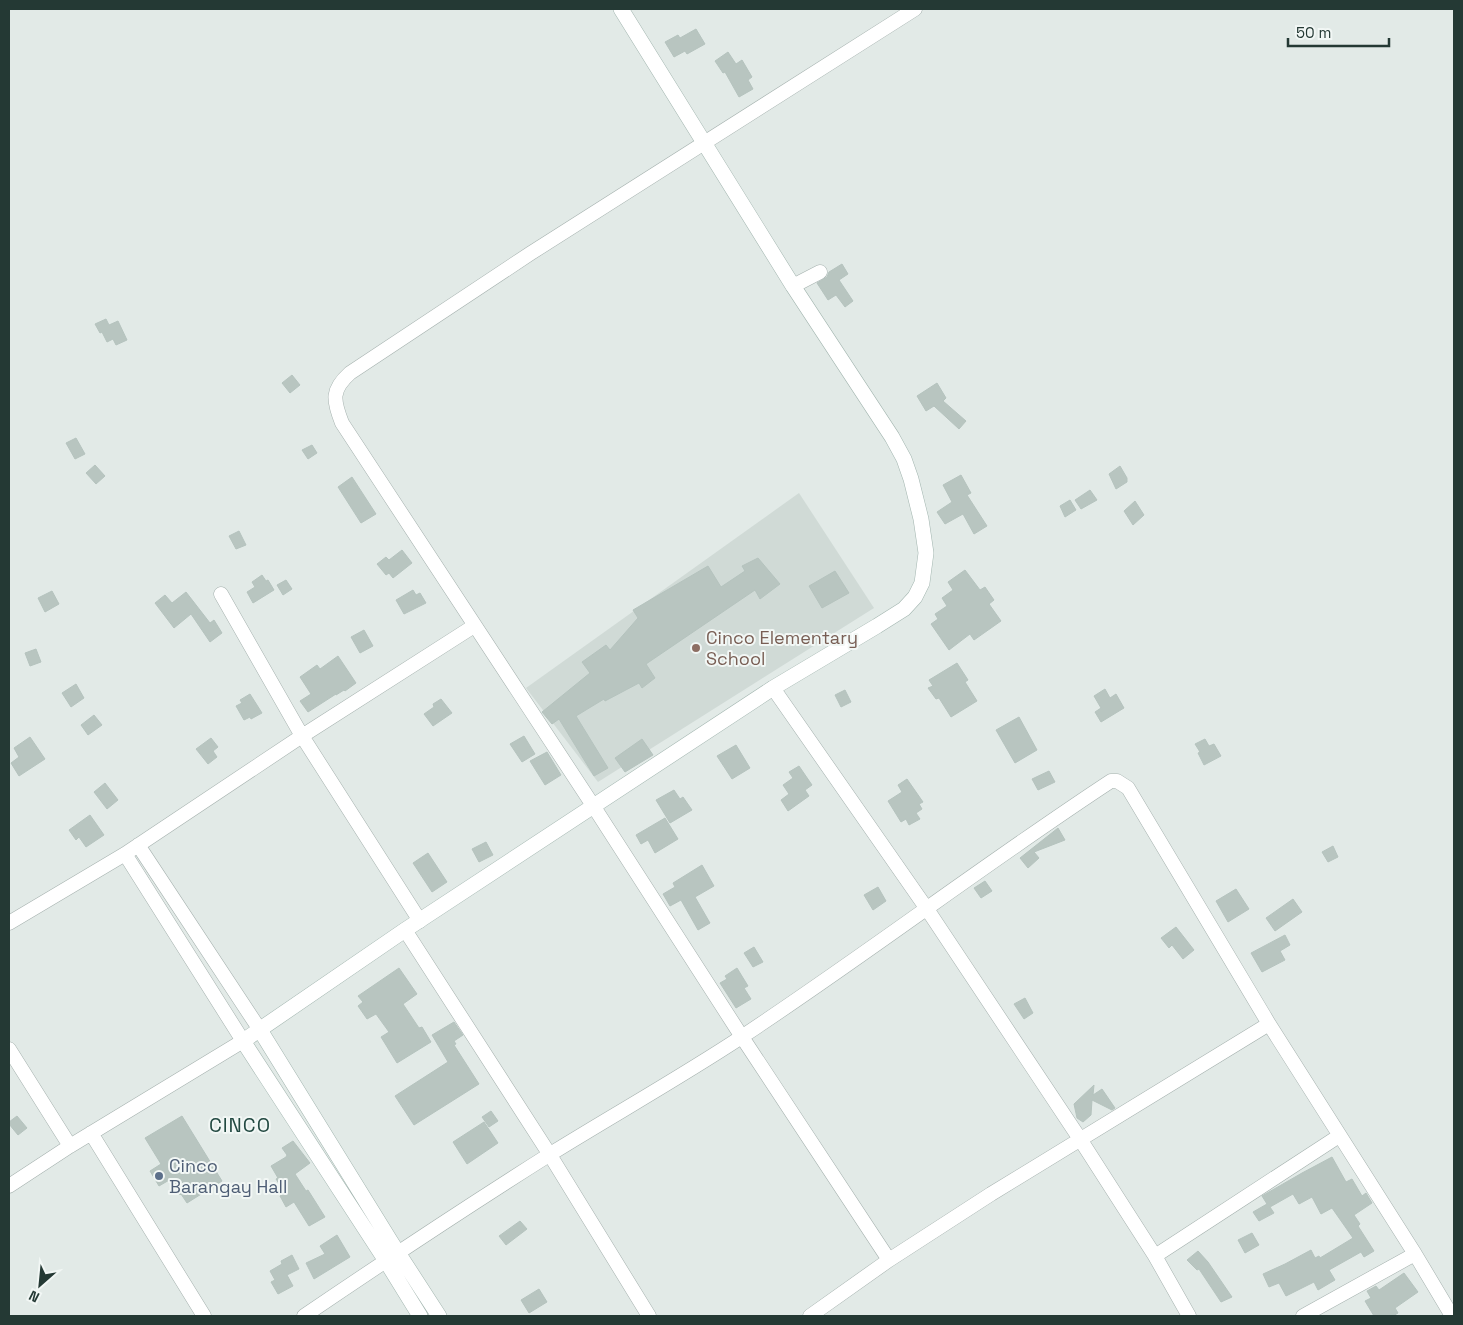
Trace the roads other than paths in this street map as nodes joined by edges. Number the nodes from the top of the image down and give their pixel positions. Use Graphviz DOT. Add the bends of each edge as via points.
graph roads {
  1 [pos="621,9"];
  2 [pos="915,9"];
  3 [pos="705,142"];
  4 [pos="820,272"];
  5 [pos="793,286"];
  6 [pos="221,594"];
  7 [pos="474,626"];
  8 [pos="773,688"];
  9 [pos="302,736"];
  10 [pos="594,807"];
  11 [pos="138,845"];
  12 [pos="125,854"];
  13 [pos="927,909"];
  14 [pos="420,921"];
  15 [pos="9,923"];
  16 [pos="405,930"];
  17 [pos="1269,1024"];
  18 [pos="260,1030"];
  19 [pos="742,1037"];
  20 [pos="243,1041"];
  21 [pos="9,1049"];
  22 [pos="91,1133"];
  23 [pos="1339,1136"];
  24 [pos="1080,1139"];
  25 [pos="70,1146"];
  26 [pos="550,1155"];
  27 [pos="9,1186"];
  28 [pos="1415,1254"];
  29 [pos="1155,1256"];
  30 [pos="392,1257"];
  31 [pos="890,1260"];
  32 [pos="204,1316"];
  33 [pos="304,1316"];
  34 [pos="420,1316"];
  35 [pos="439,1316"];
  36 [pos="649,1316"];
  37 [pos="810,1316"];
  38 [pos="1189,1316"];
  39 [pos="1303,1316"];
  40 [pos="1452,1316"];
  1 -- 3 [label="street"];
  2 -- 3 [label="street"];
  3 -- 5 [label="street"];
  3 -- 7 [label="street" via="350,373 336,391 336,407 342,423"];
  4 -- 5 [label="street"];
  5 -- 8 [label="street" via="904,459 921,519 926,553 922,582 904,609"];
  6 -- 9 [label="street"];
  7 -- 9 [label="street"];
  7 -- 10 [label="street"];
  8 -- 10 [label="street"];
  8 -- 13 [label="street"];
  9 -- 11 [label="street"];
  9 -- 14 [label="street"];
  10 -- 14 [label="street"];
  10 -- 19 [label="street"];
  11 -- 12 [label="street"];
  11 -- 18 [label="street"];
  12 -- 15 [label="street"];
  12 -- 20 [label="street"];
  13 -- 17 [label="street" via="1055,818 1111,781 1116,781 1128,788"];
  13 -- 19 [label="street"];
  13 -- 24 [label="street"];
  14 -- 16 [label="street"];
  16 -- 18 [label="street"];
  16 -- 26 [label="street"];
  17 -- 23 [label="street"];
  17 -- 24 [label="street"];
  18 -- 20 [label="street"];
  18 -- 30 [label="street"];
  19 -- 26 [label="street"];
  19 -- 31 [label="street"];
  20 -- 22 [label="street"];
  20 -- 30 [label="street"];
  21 -- 25 [label="street"];
  22 -- 25 [label="street"];
  22 -- 32 [label="street"];
  23 -- 28 [label="street"];
  23 -- 29 [label="street"];
  24 -- 29 [label="street"];
  24 -- 31 [label="street"];
  25 -- 27 [label="street"];
  26 -- 30 [label="street"];
  26 -- 36 [label="street"];
  28 -- 39 [label="street"];
  28 -- 40 [label="street"];
  29 -- 38 [label="street"];
  30 -- 33 [label="street"];
  30 -- 34 [label="street"];
  30 -- 35 [label="street"];
  31 -- 37 [label="street"];
}
